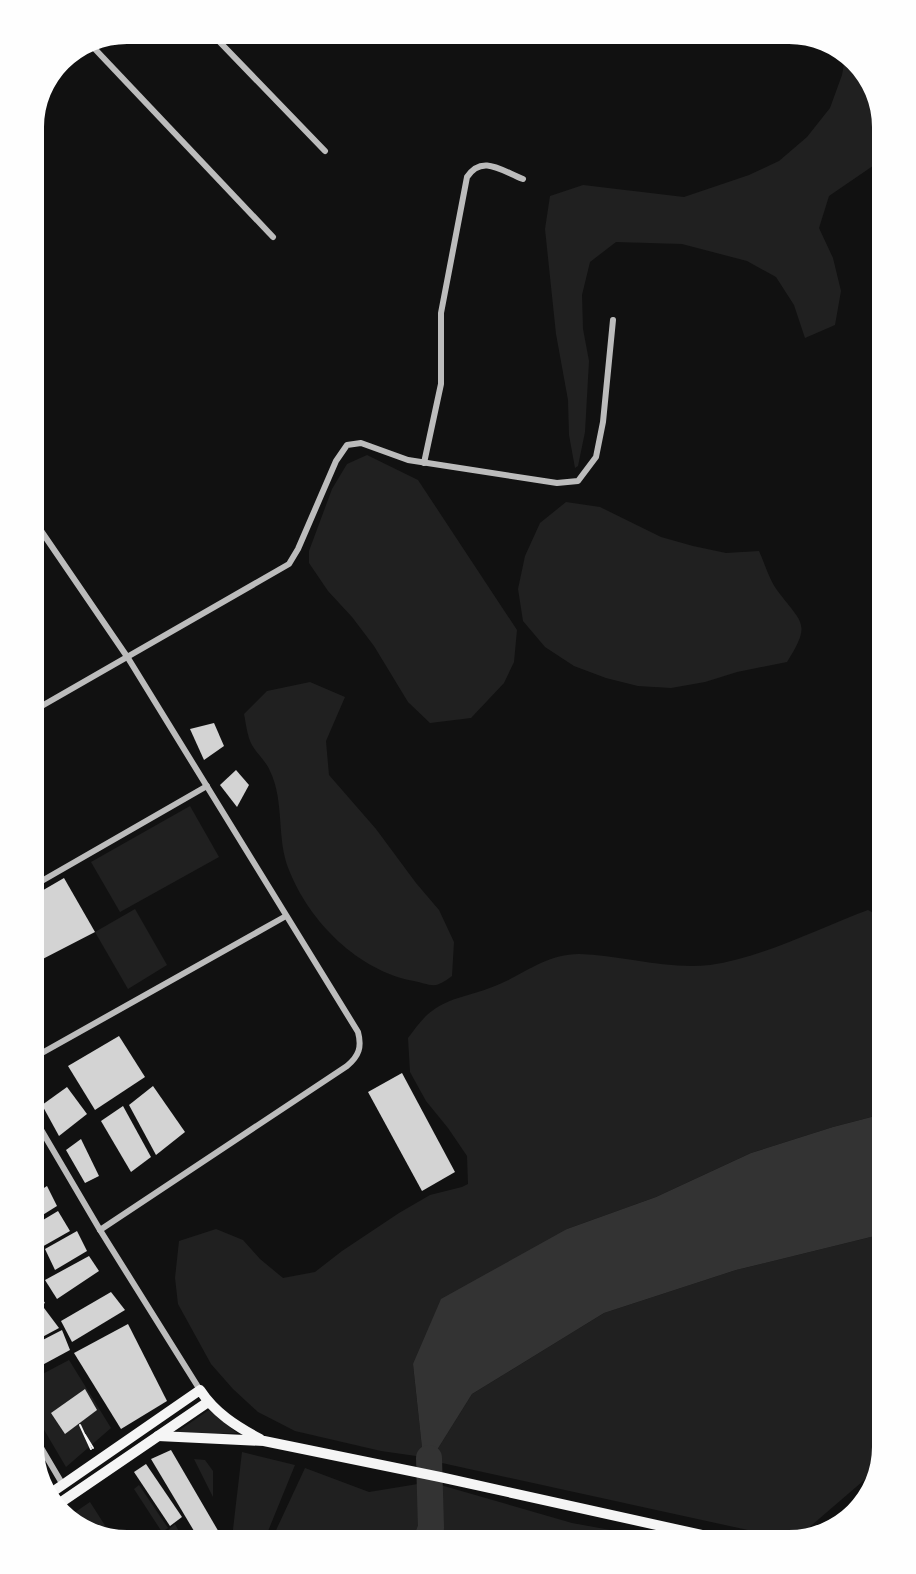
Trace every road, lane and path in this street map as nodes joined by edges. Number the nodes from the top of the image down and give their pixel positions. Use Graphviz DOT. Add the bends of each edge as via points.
graph roads {
  1 [pos="222,44"];
  2 [pos="96,50"];
  3 [pos="325,151"];
  4 [pos="523,179"];
  5 [pos="273,237"];
  6 [pos="613,320"];
  7 [pos="424,463"];
  8 [pos="44,536"];
  9 [pos="128,658"];
  10 [pos="44,705"];
  11 [pos="207,786"];
  12 [pos="44,880"];
  13 [pos="286,916"];
  14 [pos="44,1052"];
  15 [pos="44,1135"];
  16 [pos="100,1230"];
  17 [pos="201,1390"];
  18 [pos="208,1402"];
  19 [pos="80,1425"];
  20 [pos="84,1434"];
  21 [pos="158,1436"];
  22 [pos="264,1441"];
  23 [pos="92,1451"];
  24 [pos="44,1453"];
  25 [pos="96,1453"];
  26 [pos="63,1485"];
  27 [pos="55,1490"];
  28 [pos="63,1501"];
  29 [pos="679,1530"];
  1 -- 3 [label="street"];
  2 -- 5 [label="street"];
  4 -- 7 [label="street" via="481,165 467,177 441,313 441,384"];
  6 -- 7 [label="street" via="596,457 578,481 557,483"];
  7 -- 9 [label="street" via="361,442 347,445 336,460 289,564"];
  8 -- 9 [label="street"];
  9 -- 10 [label="street"];
  9 -- 11 [label="street"];
  11 -- 12 [label="street"];
  11 -- 13 [label="street"];
  13 -- 14 [label="street"];
  13 -- 16 [label="street" via="358,1032 361,1042 356,1059"];
  15 -- 16 [label="street"];
  16 -- 17 [label="street"];
  17 -- 18 [label="main road"];
  17 -- 26 [label="main road"];
  18 -- 21 [label="main road"];
  18 -- 22 [label="main road" via="234,1425"];
  19 -- 20 [label="path"];
  20 -- 23 [label="path"];
  20 -- 25 [label="path"];
  21 -- 22 [label="main road"];
  21 -- 28 [label="main road"];
  22 -- 29 [label="main road"];
  24 -- 26 [label="street"];
  26 -- 27 [label="main road"];
}
